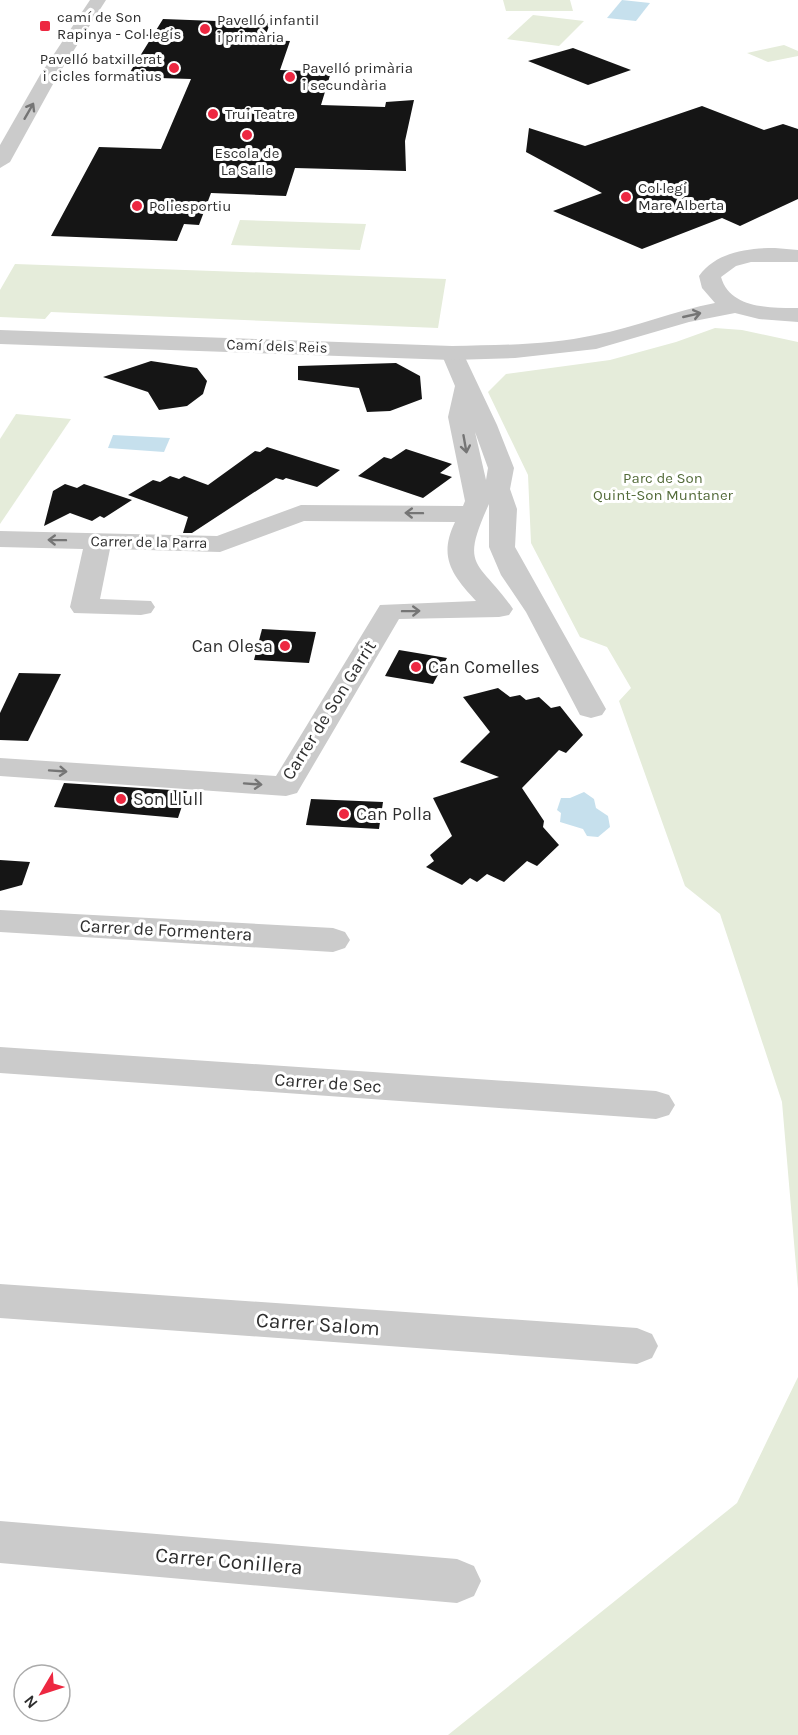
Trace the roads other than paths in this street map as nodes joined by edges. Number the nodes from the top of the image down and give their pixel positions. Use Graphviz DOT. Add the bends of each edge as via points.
graph roads {
  1 [pos="98,0"];
  2 [pos="0,162"];
  3 [pos="792,253"];
  4 [pos="710,276"];
  5 [pos="736,306"];
  6 [pos="793,317"];
  7 [pos="0,337"];
  8 [pos="554,348"];
  9 [pos="452,353"];
  10 [pos="467,386"];
  11 [pos="473,514"];
  12 [pos="0,539"];
  13 [pos="99,541"];
  14 [pos="141,607"];
  15 [pos="591,709"];
  16 [pos="0,768"];
  17 [pos="0,921"];
  18 [pos="333,940"];
  19 [pos="0,1060"];
  20 [pos="656,1105"];
  21 [pos="0,1301"];
  22 [pos="637,1346"];
  23 [pos="0,1542"];
  24 [pos="457,1581"];
  2 -- 1 [label="street, one-way" via="49,75"];
  3 -- 4 [label="street, Camí dels Reis" via="733,259"];
  4 -- 5 [label="street" via="710,286"];
  4 -- 8 [label="street, Camí dels Reis" via="637,319"];
  5 -- 6 [label="street"];
  8 -- 5 [label="street, Camí dels Reis, one-way" via="596,342 685,316"];
  7 -- 9 [label="street, Camí dels Reis"];
  8 -- 9 [label="street, Camí dels Reis"];
  9 -- 10 [label="street"];
  10 -- 11 [label="street, one-way" via="460,417 477,501"];
  10 -- 15 [label="street" via="501,468 497,489 504,509 502,547"];
  11 -- 13 [label="street, Carrer de la Parra, one-way" via="301,513 220,544"];
  16 -- 11 [label="street, Carrer de Son Garrit, one-way" via="286,786 390,611 498,609 473,581 460,558 463,533"];
  13 -- 12 [label="street, Carrer de la Parra, one-way"];
  13 -- 14 [label="street" via="84,607"];
  17 -- 18 [label="street, Carrer de Formentera"];
  19 -- 20 [label="street, Carrer de Sec"];
  21 -- 22 [label="street, Carrer Salom"];
  23 -- 24 [label="street, Carrer Conillera"];
}
